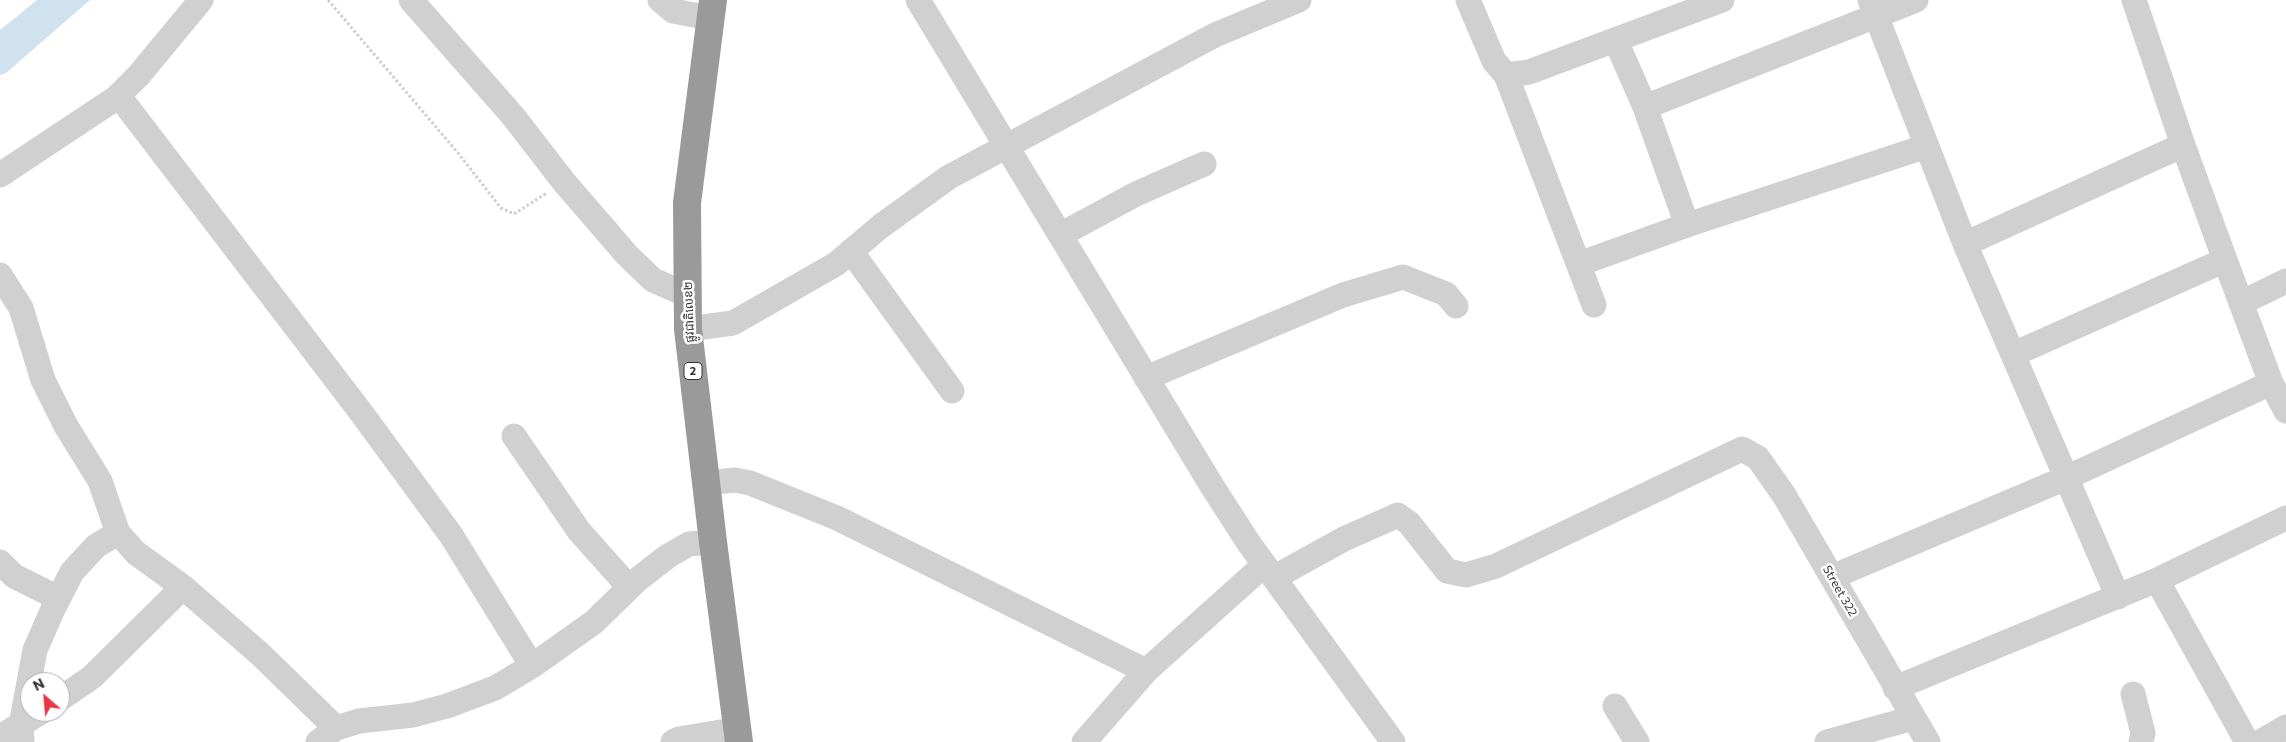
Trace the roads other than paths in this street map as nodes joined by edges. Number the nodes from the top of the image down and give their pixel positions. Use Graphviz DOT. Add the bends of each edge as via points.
graph roads {
  1 [pos="201,0"];
  2 [pos="411,0"];
  3 [pos="660,0"];
  4 [pos="918,0"];
  5 [pos="1299,0"];
  6 [pos="1468,0"];
  7 [pos="1722,0"];
  8 [pos="1916,0"];
  9 [pos="2134,0"];
  10 [pos="1874,8"];
  11 [pos="712,9"];
  12 [pos="1616,41"];
  13 [pos="1506,75"];
  14 [pos="116,98"];
  15 [pos="1644,107"];
  16 [pos="1005,145"];
  17 [pos="2183,145"];
  18 [pos="1927,146"];
  19 [pos="1204,164"];
  20 [pos="0,175"];
  21 [pos="1687,226"];
  22 [pos="1060,235"];
  23 [pos="1965,244"];
  24 [pos="851,251"];
  25 [pos="2225,260"];
  26 [pos="1579,264"];
  27 [pos="0,275"];
  28 [pos="2286,281"];
  29 [pos="687,295"];
  30 [pos="2241,303"];
  31 [pos="1594,304"];
  32 [pos="1456,306"];
  33 [pos="688,329"];
  34 [pos="2014,354"];
  35 [pos="1146,378"];
  36 [pos="2272,384"];
  37 [pos="952,391"];
  38 [pos="2286,411"];
  39 [pos="514,436"];
  40 [pos="2066,478"];
  41 [pos="706,483"];
  42 [pos="2286,518"];
  43 [pos="118,532"];
  44 [pos="713,542"];
  45 [pos="0,562"];
  46 [pos="1269,571"];
  47 [pos="1832,577"];
  48 [pos="2158,580"];
  49 [pos="183,586"];
  50 [pos="629,587"];
  51 [pos="2118,597"];
  52 [pos="58,598"];
  53 [pos="532,666"];
  54 [pos="1146,671"];
  55 [pos="1895,688"];
  56 [pos="70,692"];
  57 [pos="2133,694"];
  58 [pos="1614,706"];
  59 [pos="1913,718"];
  60 [pos="2286,727"];
  61 [pos="21,729"];
  62 [pos="327,735"];
  63 [pos="738,735"];
  64 [pos="673,742"];
  65 [pos="1084,742"];
  66 [pos="1393,742"];
  67 [pos="1637,742"];
  68 [pos="1827,742"];
  69 [pos="1928,742"];
  70 [pos="2141,742"];
  71 [pos="2247,742"];
  72 [pos="2260,742"];
  1 -- 14 [label="street"];
  2 -- 29 [label="street" via="513,116 627,255 653,280"];
  3 -- 11 [label="street" via="673,10"];
  4 -- 16 [label="street"];
  5 -- 16 [label="street" via="1214,35"];
  6 -- 13 [label="street" via="1494,61"];
  7 -- 12 [label="street"];
  8 -- 10 [label="street"];
  9 -- 17 [label="street"];
  10 -- 15 [label="street"];
  10 -- 18 [label="street"];
  11 -- 29 [label="highway, ផ្លូវជាតិលេខ២ / 2" via="688,203"];
  12 -- 13 [label="street" via="1529,72"];
  12 -- 15 [label="street"];
  13 -- 26 [label="street"];
  14 -- 20 [label="street"];
  14 -- 53 [label="street" via="125,104 360,411 451,536"];
  15 -- 21 [label="street"];
  16 -- 22 [label="street"];
  16 -- 24 [label="street" via="949,176"];
  17 -- 23 [label="street"];
  17 -- 25 [label="street"];
  18 -- 21 [label="street"];
  18 -- 23 [label="street"];
  19 -- 22 [label="street" via="1136,194"];
  21 -- 26 [label="street"];
  22 -- 35 [label="street"];
  23 -- 34 [label="street"];
  24 -- 33 [label="street" via="836,264 733,323"];
  24 -- 37 [label="street"];
  25 -- 30 [label="street"];
  25 -- 34 [label="street"];
  26 -- 31 [label="street"];
  27 -- 43 [label="street" via="21,308 43,380 66,426 100,481"];
  28 -- 30 [label="street"];
  29 -- 33 [label="highway, ផ្លូវជាតិលេខ២ / 2"];
  30 -- 36 [label="street"];
  32 -- 35 [label="street" via="1446,294 1403,277 1343,295"];
  33 -- 41 [label="highway, ផ្លូវជាតិលេខ២ / 2"];
  34 -- 40 [label="street"];
  35 -- 46 [label="street"];
  36 -- 38 [label="street"];
  36 -- 40 [label="street"];
  39 -- 50 [label="street" via="579,531"];
  40 -- 47 [label="street"];
  40 -- 51 [label="street"];
  41 -- 44 [label="highway, ផ្លូវជាតិលេខ២ / 2"];
  41 -- 54 [label="street" via="735,480 750,483 837,518"];
  42 -- 48 [label="street"];
  43 -- 49 [label="street" via="136,553"];
  43 -- 52 [label="street" via="96,546 72,572"];
  44 -- 50 [label="street" via="689,544"];
  44 -- 63 [label="highway, ផ្លូវជាតិលេខ២ / 2"];
  45 -- 52 [label="street" via="14,576"];
  46 -- 47 [label="street, Street 322" via="1398,514 1447,571 1466,575 1496,566 1742,450 1758,458"];
  46 -- 54 [label="street"];
  46 -- 66 [label="street"];
  47 -- 55 [label="street, Street 322"];
  48 -- 51 [label="street"];
  48 -- 71 [label="street"];
  49 -- 56 [label="street" via="92,677"];
  49 -- 62 [label="street" via="260,654"];
  50 -- 53 [label="street" via="594,622"];
  51 -- 55 [label="street"];
  52 -- 61 [label="street" via="35,650"];
  53 -- 62 [label="street" via="495,688 447,706 413,715 359,722"];
  54 -- 65 [label="street"];
  55 -- 59 [label="street, Street 322"];
  57 -- 70 [label="street" via="2143,733"];
  58 -- 67 [label="street"];
  59 -- 68 [label="street"];
  59 -- 69 [label="street, Street 322"];
  60 -- 72 [label="street"];
  63 -- 64 [label="street"];
}
